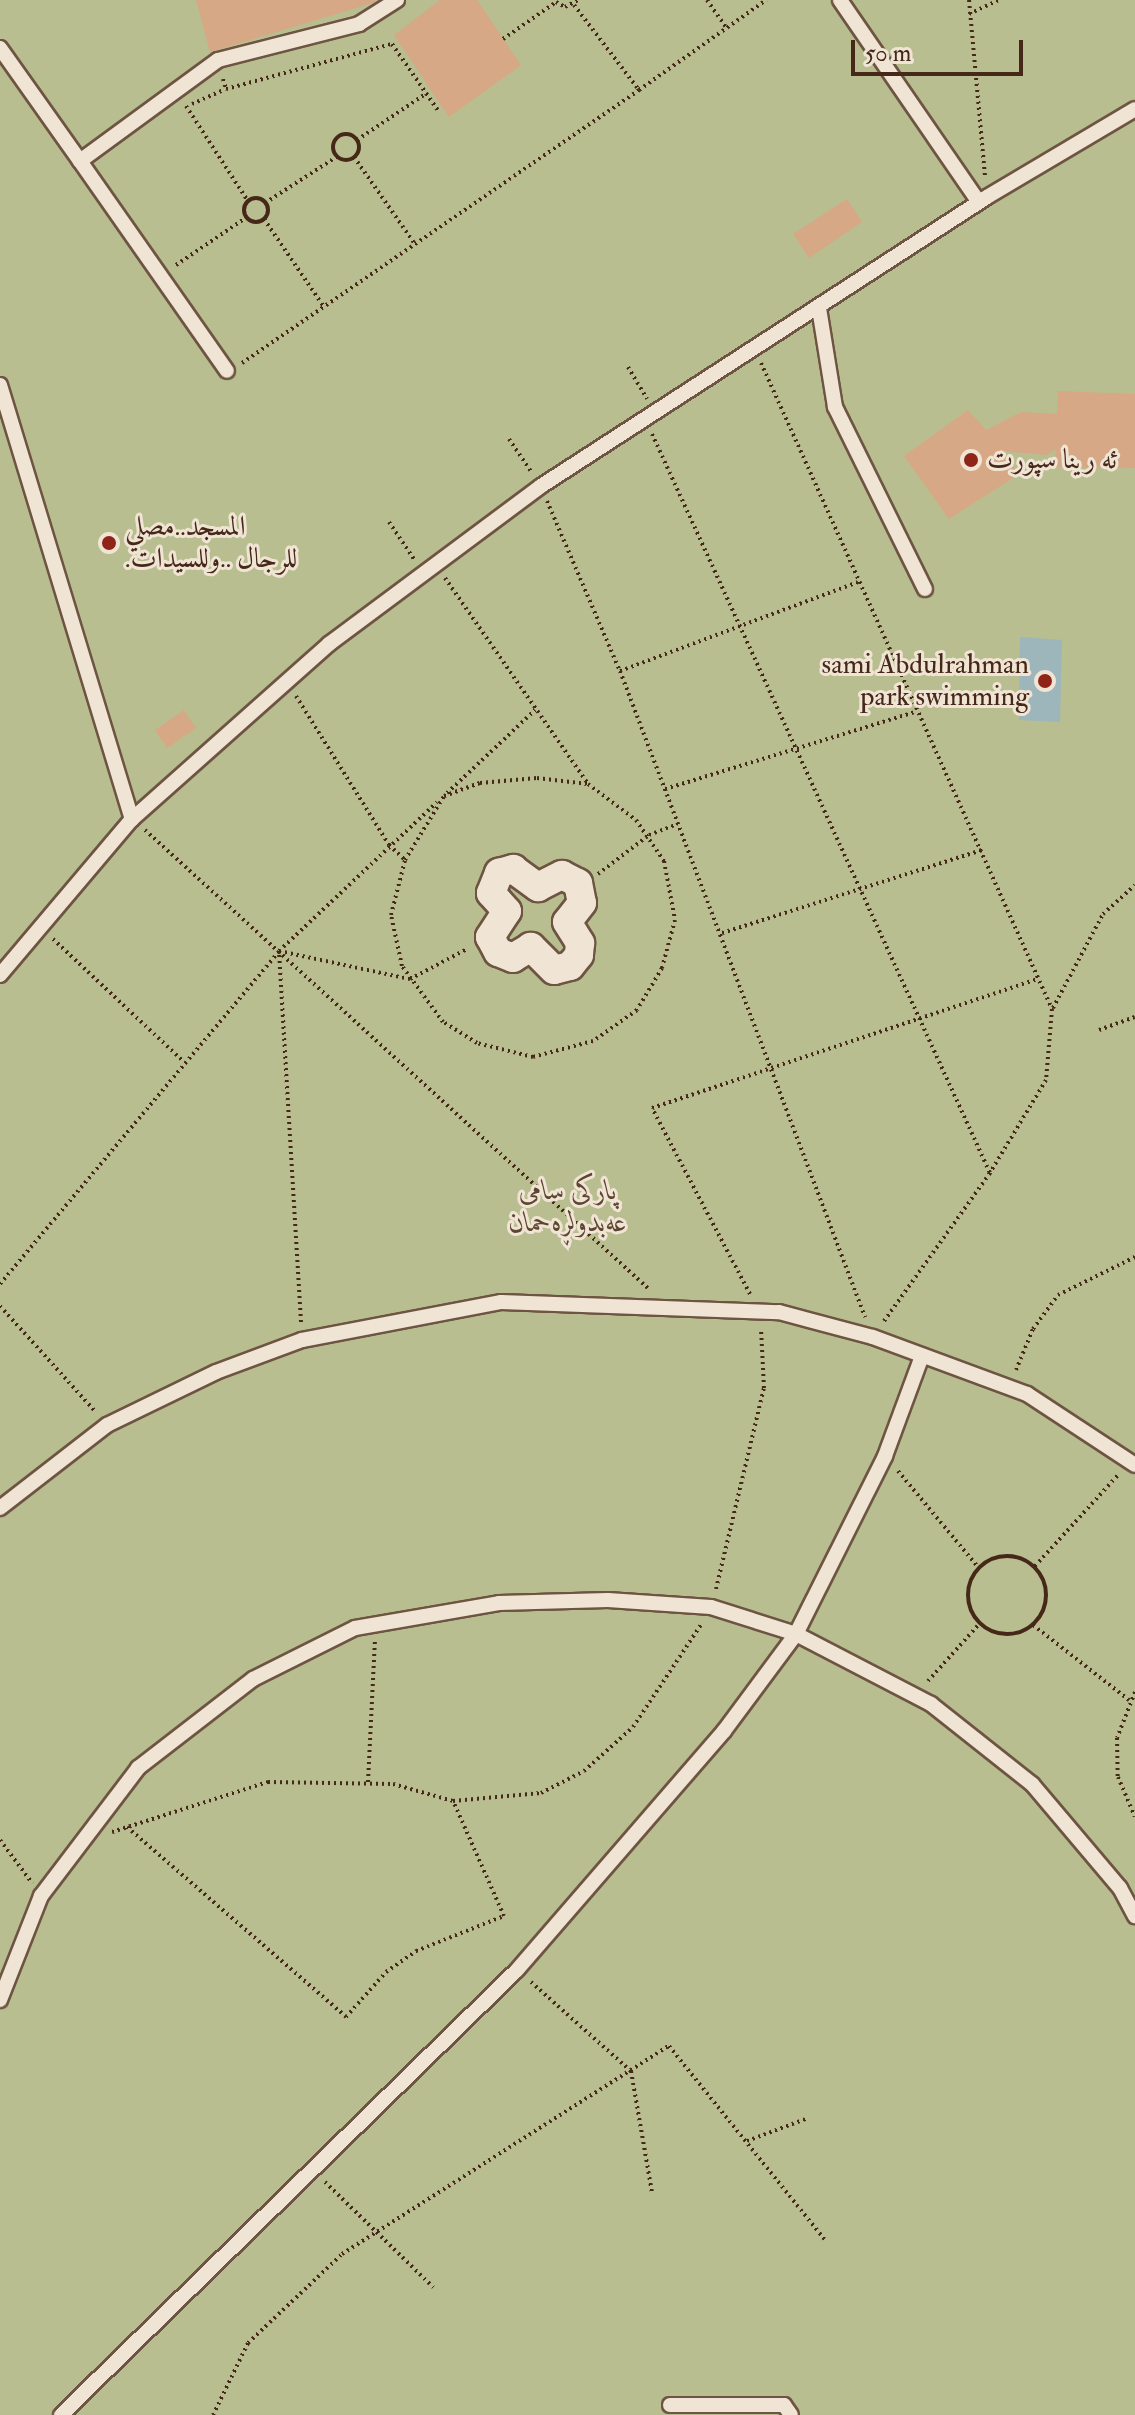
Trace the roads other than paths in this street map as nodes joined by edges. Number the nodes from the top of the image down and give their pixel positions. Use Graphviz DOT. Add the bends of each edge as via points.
graph roads {
  1 [pos="397,0"];
  2 [pos="840,0"];
  3 [pos="0,48"];
  4 [pos="1135,109"];
  5 [pos="80,161"];
  6 [pos="983,200"];
  7 [pos="819,308"];
  8 [pos="224,367"];
  9 [pos="0,385"];
  10 [pos="925,589"];
  11 [pos="132,819"];
  12 [pos="580,887"];
  13 [pos="0,975"];
  14 [pos="922,1356"];
  15 [pos="1132,1464"];
  16 [pos="0,1508"];
  17 [pos="796,1634"];
  18 [pos="1135,1916"];
  19 [pos="0,2000"];
  20 [pos="670,2405"];
  21 [pos="61,2415"];
  22 [pos="791,2415"];
  1 -- 5 [label="lane" via="359,24 218,60"];
  2 -- 6 [label="lane"];
  3 -- 5 [label="lane"];
  4 -- 6 [label="lane"];
  5 -- 8 [label="lane"];
  6 -- 7 [label="lane"];
  7 -- 10 [label="lane" via="835,407"];
  7 -- 11 [label="lane" via="541,486 329,644"];
  9 -- 11 [label="lane"];
  11 -- 13 [label="lane"];
  12 -- 12 [label="street" via="562,875 538,887 526,873 499,873 491,893 507,911 490,937 498,952 513,958 531,947 554,970 570,966 580,943 567,922 579,914"];
  14 -- 15 [label="lane" via="1009,1387"];
  14 -- 16 [label="lane" via="779,1312 501,1302 302,1340 216,1372 107,1425"];
  14 -- 17 [label="lane" via="885,1456"];
  17 -- 18 [label="lane" via="916,1695 1032,1784 1120,1888"];
  17 -- 19 [label="lane" via="711,1607 608,1600 499,1603 355,1628 253,1679 138,1768 41,1896"];
  17 -- 21 [label="lane" via="724,1731 517,1970"];
  20 -- 22 [label="lane" via="784,2405"];
}
